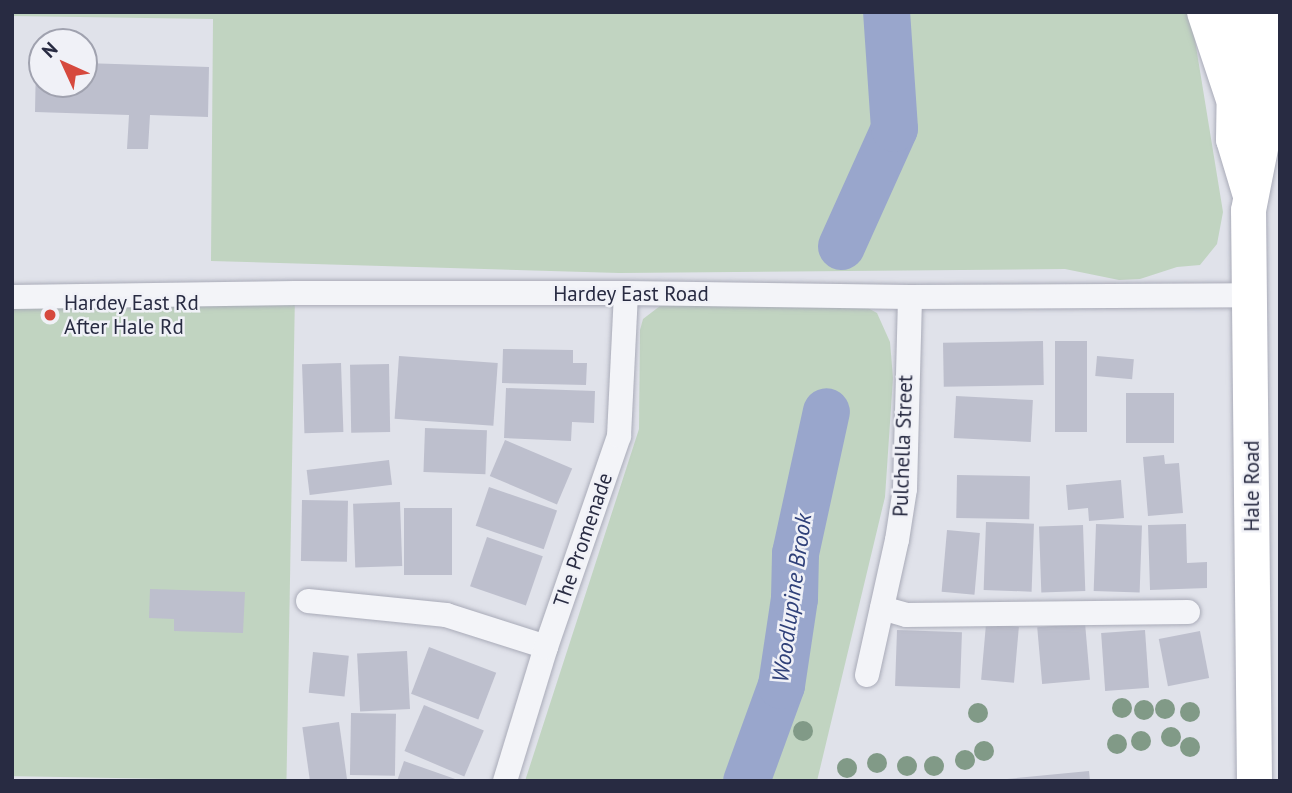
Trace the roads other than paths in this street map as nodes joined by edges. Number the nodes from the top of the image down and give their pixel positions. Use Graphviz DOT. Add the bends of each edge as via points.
graph roads {
  1 [pos="1206,12"];
  2 [pos="1261,20"];
  3 [pos="1234,96"];
  4 [pos="1249,192"];
  5 [pos="626,293"];
  6 [pos="1250,295"];
  7 [pos="12,297"];
  8 [pos="910,297"];
  9 [pos="309,601"];
  10 [pos="882,608"];
  11 [pos="1188,612"];
  12 [pos="546,647"];
  13 [pos="867,675"];
  14 [pos="505,781"];
  15 [pos="1254,781"];
  1 -- 3 [label="highway"];
  2 -- 3 [label="main road, Hale Road"];
  2 -- 4 [label="main road, Hale Road" via="1262,138"];
  3 -- 4 [label="main road, Hale Road" via="1233,139"];
  4 -- 6 [label="main road, Hale Road"];
  5 -- 7 [label="street, Hardey East Road"];
  5 -- 8 [label="street, Hardey East Road"];
  5 -- 12 [label="street, The Promenade" via="619,436"];
  6 -- 8 [label="street, Hardey East Road"];
  6 -- 15 [label="main road, Hale Road"];
  8 -- 10 [label="street, Pulchella Street" via="905,489"];
  9 -- 12 [label="street" via="446,615"];
  10 -- 11 [label="street" via="906,615"];
  10 -- 13 [label="street, Pulchella Street"];
  12 -- 14 [label="street, The Promenade"];
}
